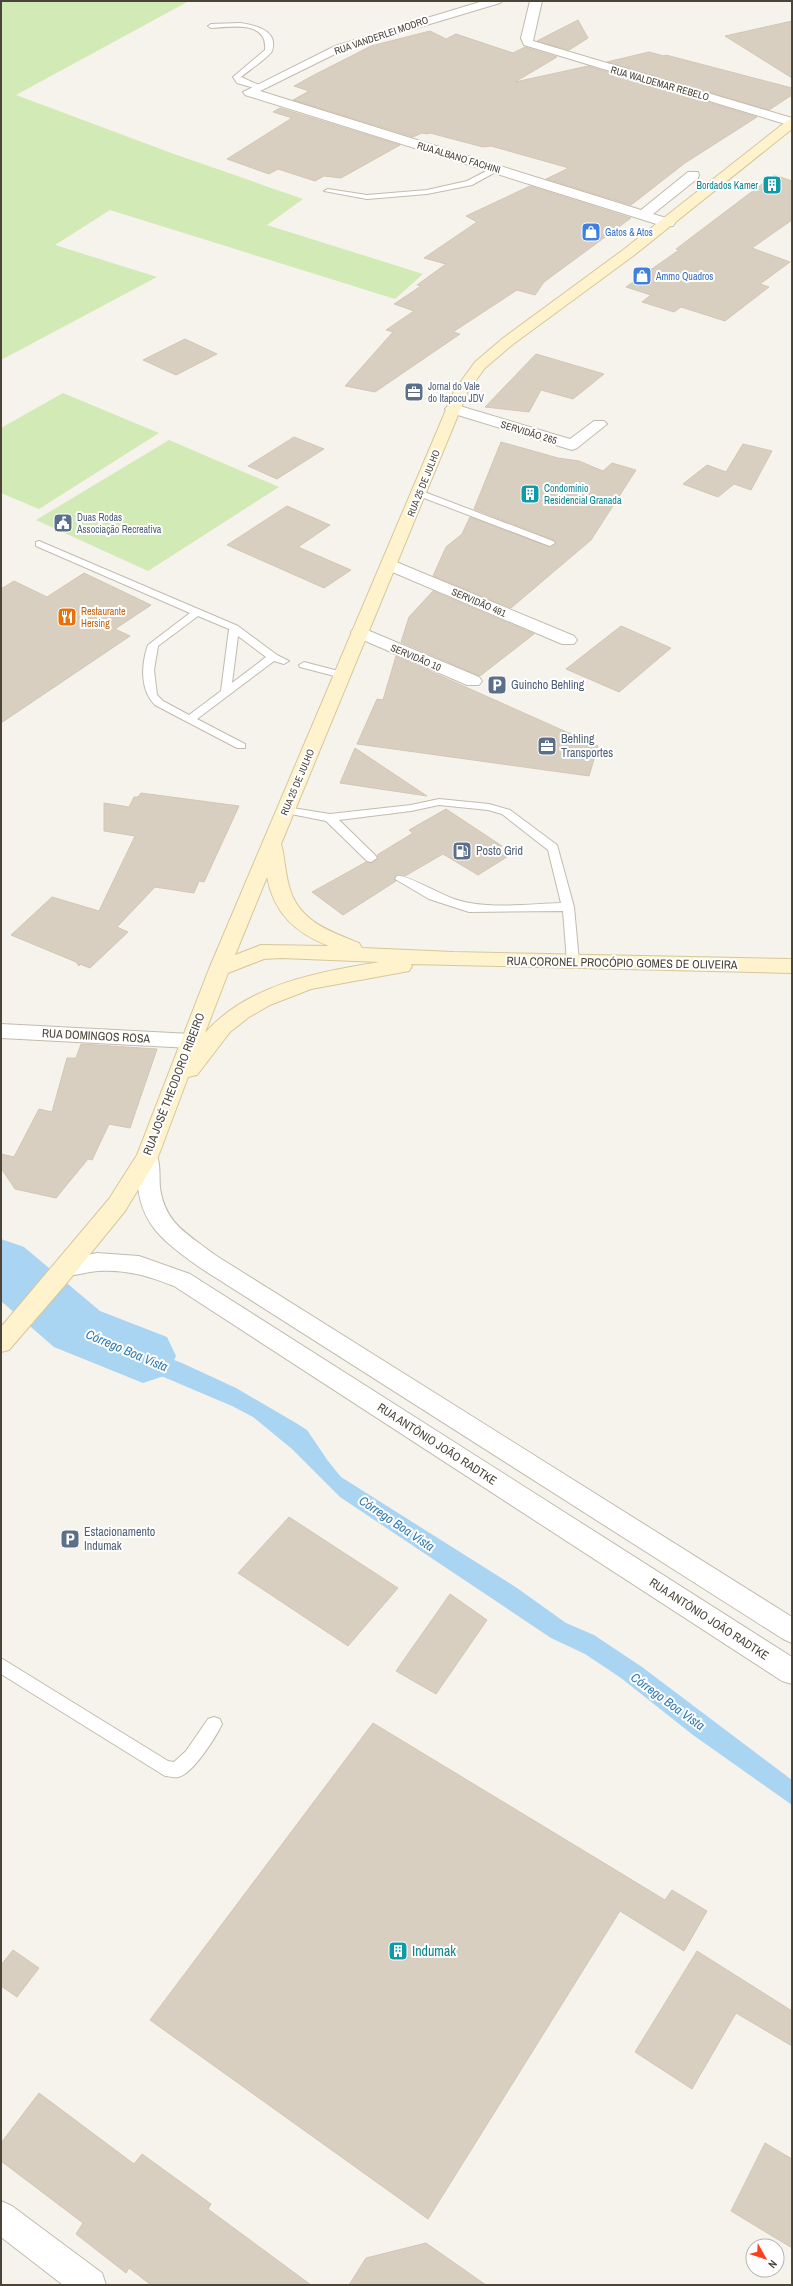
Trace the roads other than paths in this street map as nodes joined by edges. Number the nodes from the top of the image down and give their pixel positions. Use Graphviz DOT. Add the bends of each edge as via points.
graph roads {
  1 [pos="496,1"];
  2 [pos="536,1"];
  3 [pos="211,26"];
  4 [pos="253,90"];
  5 [pos="792,123"];
  6 [pos="497,169"];
  7 [pos="693,175"];
  8 [pos="328,191"];
  9 [pos="644,215"];
  10 [pos="668,222"];
  11 [pos="453,409"];
  12 [pos="599,424"];
  13 [pos="419,493"];
  14 [pos="550,543"];
  15 [pos="39,544"];
  16 [pos="389,564"];
  17 [pos="197,612"];
  18 [pos="234,628"];
  19 [pos="360,632"];
  20 [pos="568,640"];
  21 [pos="272,657"];
  22 [pos="284,661"];
  23 [pos="304,665"];
  24 [pos="342,675"];
  25 [pos="473,681"];
  26 [pos="226,690"];
  27 [pos="190,719"];
  28 [pos="241,746"];
  29 [pos="286,810"];
  30 [pos="330,818"];
  31 [pos="272,844"];
  32 [pos="371,858"];
  33 [pos="401,878"];
  34 [pos="568,907"];
  35 [pos="370,955"];
  36 [pos="453,960"];
  37 [pos="573,961"];
  38 [pos="792,966"];
  39 [pos="218,969"];
  40 [pos="1,1031"];
  41 [pos="191,1041"];
  42 [pos="173,1092"];
  43 [pos="146,1157"];
  44 [pos="62,1274"];
  45 [pos="1,1343"];
  46 [pos="792,1631"];
  47 [pos="1,1665"];
  48 [pos="792,1672"];
  49 [pos="214,1724"];
  50 [pos="1,2217"];
  51 [pos="90,2285"];
  1 -- 4 [label="street, RUA VANDERLEI MODRO" via="339,48"];
  2 -- 5 [label="street, RUA WALDEMAR REBELO" via="527,38 528,44"];
  3 -- 4 [label="lane" via="256,27 268,35 268,51 237,78"];
  4 -- 6 [label="street, RUA ALBANO FACHINI"];
  5 -- 10 [label="main road, RUA 25 DE JULHO"];
  6 -- 8 [label="lane" via="469,183 427,192 367,197"];
  6 -- 9 [label="street, RUA ALBANO FACHINI"];
  7 -- 9 [label="street"];
  9 -- 10 [label="street, RUA ALBANO FACHINI"];
  10 -- 11 [label="main road, RUA 25 DE JULHO" via="480,365 461,391"];
  11 -- 12 [label="street, SERVIDÃO 265" via="572,445"];
  11 -- 13 [label="main road, RUA 25 DE JULHO"];
  13 -- 14 [label="lane"];
  13 -- 16 [label="main road, RUA 25 DE JULHO"];
  15 -- 17 [label="lane"];
  16 -- 19 [label="main road, RUA 25 DE JULHO"];
  16 -- 20 [label="street, SERVIDÃO 491"];
  17 -- 18 [label="lane"];
  17 -- 27 [label="lane" via="157,642 149,652 152,696 159,703"];
  18 -- 21 [label="lane"];
  18 -- 26 [label="lane"];
  19 -- 24 [label="main road, RUA 25 DE JULHO"];
  19 -- 25 [label="street, SERVIDÃO 10"];
  21 -- 22 [label="lane"];
  21 -- 26 [label="lane"];
  23 -- 24 [label="lane"];
  24 -- 29 [label="main road, RUA 25 DE JULHO"];
  26 -- 27 [label="lane"];
  27 -- 28 [label="lane"];
  29 -- 30 [label="lane"];
  29 -- 31 [label="main road, RUA 25 DE JULHO"];
  30 -- 32 [label="lane"];
  30 -- 34 [label="lane" via="438,802 488,807 506,812 553,848"];
  31 -- 35 [label="main road" via="281,900 290,914 314,932"];
  31 -- 39 [label="main road, RUA 25 DE JULHO"];
  33 -- 34 [label="lane" via="433,896 469,908"];
  34 -- 37 [label="lane"];
  35 -- 36 [label="main road, RUA CORONEL PROCÓPIO GOMES DE OLIVEIRA"];
  35 -- 39 [label="main road, RUA CORONEL PROCÓPIO GOMES DE OLIVEIRA" via="261,952"];
  36 -- 37 [label="main road, RUA CORONEL PROCÓPIO GOMES DE OLIVEIRA"];
  36 -- 42 [label="main road, RUA CORONEL PROCÓPIO GOMES DE OLIVEIRA" via="348,974 305,983 272,996 224,1026"];
  37 -- 38 [label="main road, RUA CORONEL PROCÓPIO GOMES DE OLIVEIRA"];
  39 -- 41 [label="main road, RUA JOSÉ THEODORO RIBEIRO"];
  40 -- 41 [label="street, RUA DOMINGOS ROSA"];
  41 -- 42 [label="main road, RUA JOSÉ THEODORO RIBEIRO"];
  42 -- 43 [label="main road, RUA JOSÉ THEODORO RIBEIRO"];
  43 -- 44 [label="main road, RUA JOSÉ THEODORO RIBEIRO" via="117,1205"];
  43 -- 46 [label="street" via="151,1195 159,1221 202,1257"];
  44 -- 45 [label="main road, RUA JOSÉ THEODORO RIBEIRO"];
  44 -- 48 [label="street, RUA ANTÔNIO JOÃO RADTKE" via="100,1261 132,1262 155,1268 182,1280"];
  47 -- 49 [label="lane" via="165,1768 177,1770 192,1756"];
  50 -- 51 [label="street"];
}
